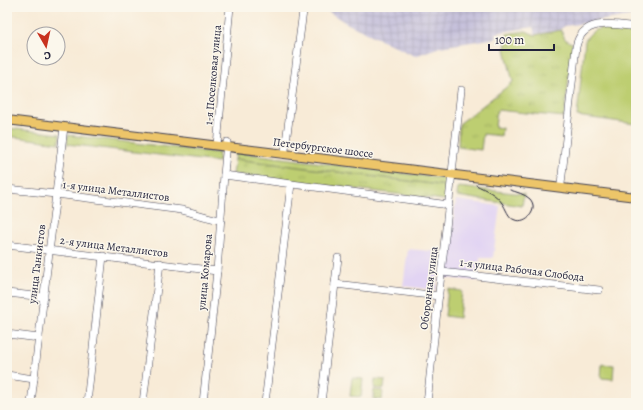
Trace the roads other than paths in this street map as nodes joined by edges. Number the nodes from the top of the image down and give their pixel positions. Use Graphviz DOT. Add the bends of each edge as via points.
graph roads {
  1 [pos="230,7"];
  2 [pos="301,7"];
  3 [pos="636,27"];
  4 [pos="461,90"];
  5 [pos="7,116"];
  6 [pos="7,120"];
  7 [pos="64,127"];
  8 [pos="217,143"];
  9 [pos="227,145"];
  10 [pos="285,153"];
  11 [pos="453,173"];
  12 [pos="224,175"];
  13 [pos="290,184"];
  14 [pos="561,186"];
  15 [pos="7,189"];
  16 [pos="636,192"];
  17 [pos="56,194"];
  18 [pos="636,197"];
  19 [pos="450,205"];
  20 [pos="220,220"];
  21 [pos="7,245"];
  22 [pos="50,250"];
  23 [pos="103,256"];
  24 [pos="338,258"];
  25 [pos="160,263"];
  26 [pos="217,271"];
  27 [pos="442,272"];
  28 [pos="335,284"];
  29 [pos="599,290"];
  30 [pos="7,293"];
  31 [pos="439,296"];
  32 [pos="44,297"];
  33 [pos="7,334"];
  34 [pos="39,338"];
  35 [pos="7,375"];
  36 [pos="34,379"];
  37 [pos="31,403"];
  38 [pos="87,403"];
  39 [pos="143,403"];
  40 [pos="203,403"];
  41 [pos="265,403"];
  42 [pos="321,403"];
  43 [pos="427,403"];
  1 -- 8 [label="street, 1-я Поселковая улица"];
  2 -- 10 [label="street" via="303,12"];
  3 -- 14 [label="street" via="608,23 589,28 580,35 576,47"];
  4 -- 11 [label="street, Оборонная улица"];
  5 -- 8 [label="main road, Петербургское шоссе"];
  6 -- 7 [label="main road, Петербургское шоссе"];
  7 -- 8 [label="main road, Петербургское шоссе"];
  7 -- 17 [label="street, улица Танкистов"];
  8 -- 9 [label="main road, Петербургское шоссе"];
  9 -- 10 [label="main road, Петербургское шоссе"];
  9 -- 12 [label="street, улица Комарова"];
  10 -- 11 [label="main road, Петербургское шоссе"];
  11 -- 14 [label="main road, Петербургское шоссе"];
  11 -- 19 [label="street, Оборонная улица"];
  12 -- 13 [label="street"];
  12 -- 20 [label="street, улица Комарова"];
  13 -- 19 [label="street"];
  13 -- 41 [label="street"];
  14 -- 16 [label="main road, Петербургское шоссе"];
  14 -- 18 [label="main road, Петербургское шоссе"];
  15 -- 17 [label="street, 1-я улица Металлистов"];
  17 -- 20 [label="street, 1-я улица Металлистов" via="182,210"];
  17 -- 22 [label="street, улица Танкистов"];
  19 -- 27 [label="street, Оборонная улица"];
  20 -- 26 [label="street, улица Комарова"];
  21 -- 22 [label="street, 2-я улица Металлистов"];
  22 -- 23 [label="street, 2-я улица Металлистов"];
  22 -- 32 [label="street, улица Танкистов"];
  23 -- 25 [label="street, 2-я улица Металлистов"];
  23 -- 38 [label="street"];
  24 -- 28 [label="street"];
  25 -- 26 [label="street, 2-я улица Металлистов"];
  25 -- 39 [label="street"];
  26 -- 40 [label="street, улица Комарова"];
  27 -- 29 [label="street, 1-я улица Рабочая Слобода"];
  27 -- 31 [label="street, Оборонная улица"];
  28 -- 31 [label="street"];
  28 -- 42 [label="street"];
  30 -- 32 [label="street"];
  31 -- 43 [label="street, Оборонная улица"];
  32 -- 34 [label="street, улица Танкистов"];
  33 -- 34 [label="street"];
  34 -- 36 [label="street, улица Танкистов"];
  35 -- 36 [label="street"];
  36 -- 37 [label="street, улица Танкистов"];
}
